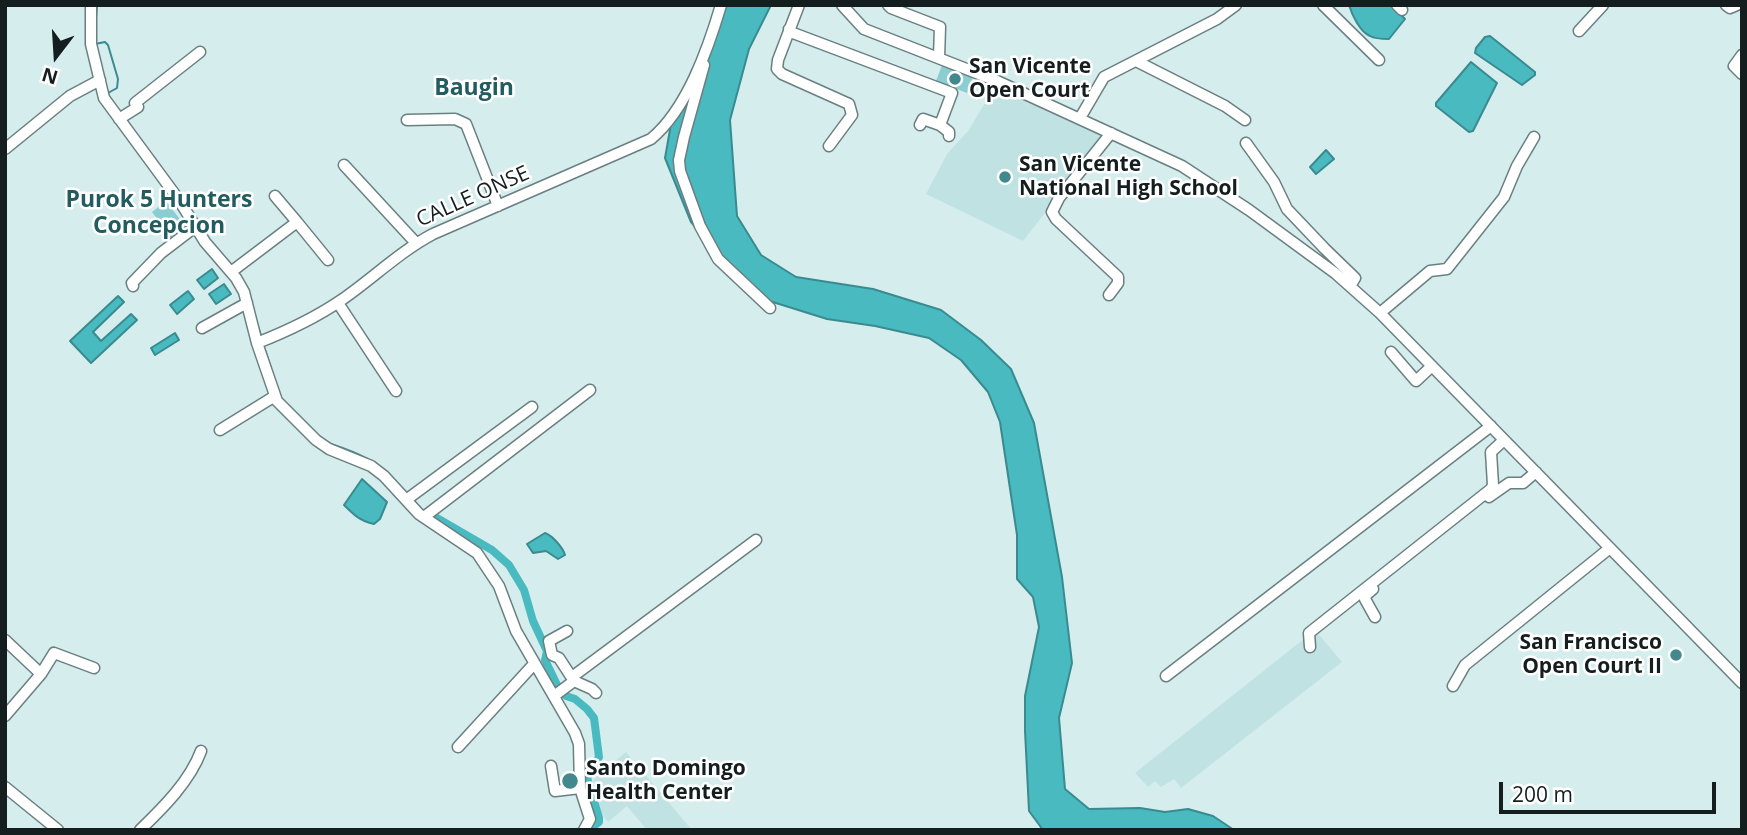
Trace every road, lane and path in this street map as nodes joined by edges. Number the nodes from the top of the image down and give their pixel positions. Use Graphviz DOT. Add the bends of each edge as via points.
graph roads {
  1 [pos="91,5"];
  2 [pos="721,5"];
  3 [pos="799,5"];
  4 [pos="842,5"];
  5 [pos="888,5"];
  6 [pos="1236,5"];
  7 [pos="1603,5"];
  8 [pos="1726,5"];
  9 [pos="1737,5"];
  10 [pos="1327,6"];
  11 [pos="789,29"];
  12 [pos="1578,31"];
  13 [pos="200,52"];
  14 [pos="706,54"];
  15 [pos="1742,55"];
  16 [pos="939,58"];
  17 [pos="1379,60"];
  18 [pos="1136,61"];
  19 [pos="1742,74"];
  20 [pos="100,80"];
  21 [pos="120,118"];
  22 [pos="1080,118"];
  23 [pos="407,120"];
  24 [pos="1245,120"];
  25 [pos="919,125"];
  26 [pos="940,125"];
  27 [pos="1111,133"];
  28 [pos="949,136"];
  29 [pos="1534,137"];
  30 [pos="1246,143"];
  31 [pos="829,146"];
  32 [pos="5,149"];
  33 [pos="344,165"];
  34 [pos="275,196"];
  35 [pos="498,206"];
  36 [pos="297,222"];
  37 [pos="195,227"];
  38 [pos="416,243"];
  39 [pos="328,260"];
  40 [pos="233,270"];
  41 [pos="132,286"];
  42 [pos="1350,286"];
  43 [pos="1110,295"];
  44 [pos="247,303"];
  45 [pos="338,303"];
  46 [pos="769,308"];
  47 [pos="1380,313"];
  48 [pos="202,328"];
  49 [pos="260,341"];
  50 [pos="1391,352"];
  51 [pos="1432,366"];
  52 [pos="590,390"];
  53 [pos="396,391"];
  54 [pos="275,396"];
  55 [pos="533,407"];
  56 [pos="1491,426"];
  57 [pos="220,430"];
  58 [pos="1504,440"];
  59 [pos="1536,472"];
  60 [pos="406,500"];
  61 [pos="424,517"];
  62 [pos="756,540"];
  63 [pos="1609,548"];
  64 [pos="1375,617"];
  65 [pos="567,631"];
  66 [pos="5,640"];
  67 [pos="1310,647"];
  68 [pos="534,664"];
  69 [pos="94,668"];
  70 [pos="41,674"];
  71 [pos="1166,676"];
  72 [pos="573,679"];
  73 [pos="1742,684"];
  74 [pos="1453,686"];
  75 [pos="559,693"];
  76 [pos="596,693"];
  77 [pos="5,716"];
  78 [pos="458,747"];
  79 [pos="201,751"];
  80 [pos="551,766"];
  81 [pos="5,787"];
  82 [pos="580,788"];
  83 [pos="58,830"];
  84 [pos="140,830"];
  85 [pos="584,830"];
  1 -- 20 [label="street" via="90,44"];
  2 -- 14 [label="street"];
  3 -- 11 [label="street"];
  4 -- 16 [label="street" via="864,29"];
  5 -- 16 [label="street" via="940,27"];
  6 -- 18 [label="street"];
  7 -- 12 [label="street"];
  8 -- 9 [label="street"];
  10 -- 17 [label="street"];
  11 -- 26 [label="street" via="952,93"];
  11 -- 31 [label="street" via="777,69 849,104 852,110 848,123"];
  13 -- 21 [label="street"];
  14 -- 35 [label="street, CALLE ONSE" via="672,117 651,139"];
  14 -- 46 [label="street" via="684,137 680,172 718,259"];
  15 -- 19 [label="street" via="1734,65"];
  16 -- 22 [label="street"];
  18 -- 22 [label="street" via="1104,77"];
  18 -- 24 [label="street"];
  20 -- 21 [label="street" via="104,98"];
  20 -- 32 [label="street" via="70,96"];
  21 -- 37 [label="street"];
  22 -- 27 [label="street"];
  23 -- 35 [label="street" via="455,119 466,124"];
  25 -- 26 [label="street" via="923,118"];
  26 -- 28 [label="street"];
  27 -- 42 [label="street" via="1182,166"];
  27 -- 43 [label="street" via="1052,212 1118,277"];
  29 -- 47 [label="street" via="1504,197 1447,269 1430,271"];
  30 -- 42 [label="street" via="1287,209 1355,278"];
  33 -- 38 [label="street"];
  34 -- 36 [label="street"];
  35 -- 38 [label="street, CALLE ONSE"];
  36 -- 39 [label="street"];
  36 -- 40 [label="street"];
  37 -- 40 [label="street"];
  37 -- 41 [label="street" via="160,253"];
  38 -- 45 [label="street, CALLE ONSE"];
  40 -- 44 [label="street"];
  42 -- 47 [label="street"];
  44 -- 48 [label="street"];
  44 -- 49 [label="street"];
  45 -- 49 [label="street, CALLE ONSE"];
  45 -- 53 [label="street"];
  47 -- 51 [label="street"];
  49 -- 54 [label="street"];
  50 -- 51 [label="street" via="1416,381"];
  51 -- 56 [label="street"];
  52 -- 61 [label="street"];
  54 -- 57 [label="street"];
  54 -- 60 [label="street" via="316,440 371,466"];
  55 -- 60 [label="street"];
  56 -- 58 [label="street"];
  56 -- 71 [label="street"];
  58 -- 59 [label="street"];
  58 -- 67 [label="street" via="1491,452 1491,489 1310,633"];
  59 -- 63 [label="street"];
  59 -- 64 [label="street" via="1523,483 1509,483 1491,496 1366,595"];
  60 -- 61 [label="street"];
  61 -- 68 [label="street" via="477,553 499,586"];
  62 -- 72 [label="street"];
  63 -- 73 [label="street"];
  63 -- 74 [label="street" via="1465,665"];
  65 -- 72 [label="street" via="550,641 552,655"];
  66 -- 70 [label="street"];
  68 -- 75 [label="street"];
  68 -- 78 [label="street"];
  69 -- 70 [label="street" via="54,653"];
  70 -- 77 [label="street"];
  72 -- 75 [label="street"];
  72 -- 76 [label="street"];
  75 -- 82 [label="street" via="579,744"];
  79 -- 84 [label="street" via="195,765"];
  80 -- 82 [label="street" via="555,791"];
  81 -- 83 [label="street"];
  82 -- 85 [label="street" via="590,819"];
}
